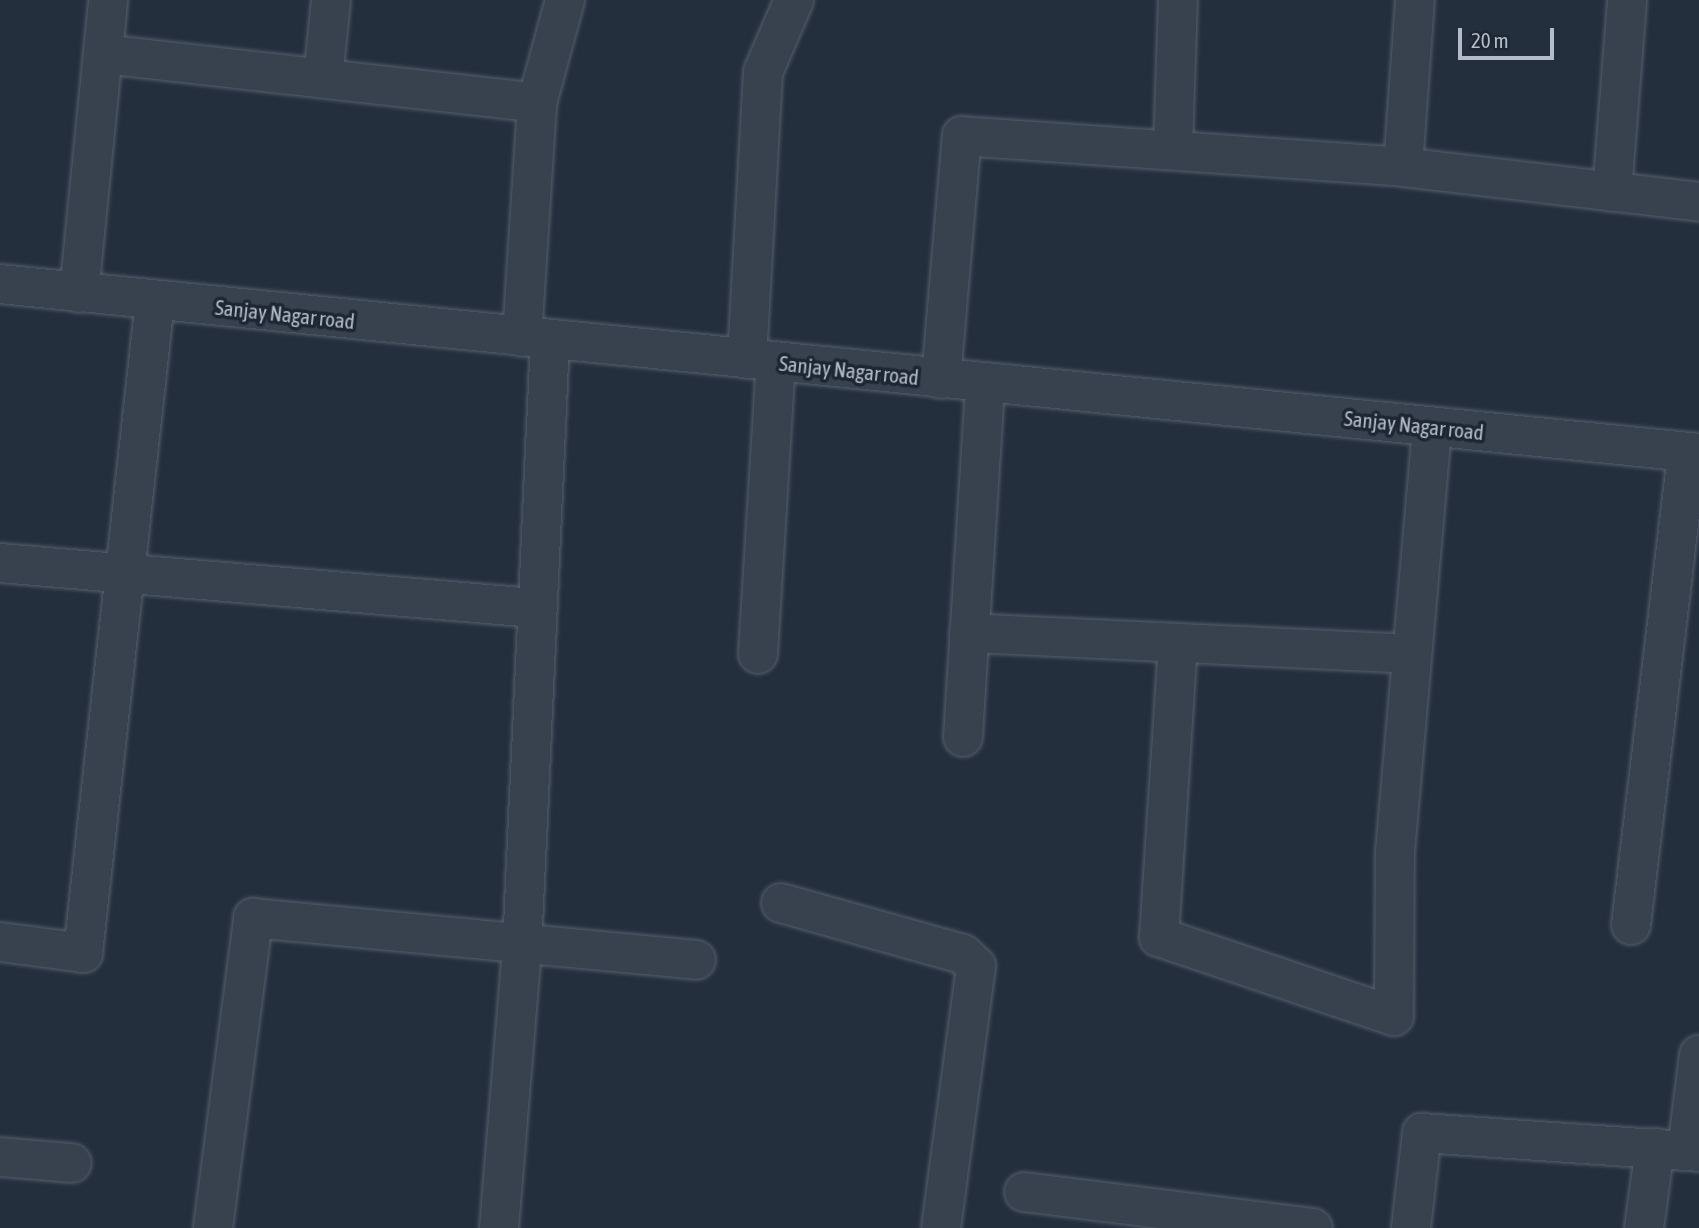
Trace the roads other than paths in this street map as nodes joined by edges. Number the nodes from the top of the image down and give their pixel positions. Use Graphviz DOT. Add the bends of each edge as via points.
graph roads {
  1 [pos="108,0"];
  2 [pos="331,0"];
  3 [pos="565,0"];
  4 [pos="794,0"];
  5 [pos="1178,0"];
  6 [pos="1415,0"];
  7 [pos="1627,0"];
  8 [pos="103,54"];
  9 [pos="323,78"];
  10 [pos="537,103"];
  11 [pos="1173,149"];
  12 [pos="1403,166"];
  13 [pos="1612,192"];
  14 [pos="1699,202"];
  15 [pos="0,284"];
  16 [pos="79,293"];
  17 [pos="155,301"];
  18 [pos="536,339"];
  19 [pos="762,361"];
  20 [pos="941,379"];
  21 [pos="985,383"];
  22 [pos="1432,427"];
  23 [pos="1693,453"];
  24 [pos="0,563"];
  25 [pos="125,575"];
  26 [pos="536,608"];
  27 [pos="969,633"];
  28 [pos="1178,643"];
  29 [pos="758,654"];
  30 [pos="1412,654"];
  31 [pos="963,737"];
  32 [pos="781,903"];
  33 [pos="1631,925"];
  34 [pos="0,942"];
  35 [pos="522,948"];
  36 [pos="696,960"];
  37 [pos="1699,1055"];
  38 [pos="1680,1150"];
  39 [pos="0,1157"];
  40 [pos="72,1163"];
  41 [pos="1024,1192"];
  42 [pos="213,1228"];
  43 [pos="499,1228"];
  44 [pos="942,1228"];
  45 [pos="1313,1228"];
  46 [pos="1411,1228"];
  47 [pos="1644,1228"];
  1 -- 8 [label="street"];
  2 -- 9 [label="street"];
  3 -- 10 [label="street"];
  4 -- 19 [label="street" via="763,72"];
  5 -- 11 [label="street"];
  6 -- 12 [label="street"];
  7 -- 13 [label="street"];
  8 -- 9 [label="street"];
  8 -- 16 [label="street"];
  9 -- 10 [label="street"];
  10 -- 18 [label="street"];
  11 -- 12 [label="street"];
  11 -- 20 [label="street" via="962,136"];
  12 -- 13 [label="street"];
  13 -- 14 [label="street"];
  15 -- 16 [label="street, Sanjay Nagar road"];
  16 -- 17 [label="street, Sanjay Nagar road"];
  17 -- 18 [label="street, Sanjay Nagar road"];
  17 -- 25 [label="street"];
  18 -- 19 [label="street, Sanjay Nagar road"];
  18 -- 26 [label="street"];
  19 -- 20 [label="street, Sanjay Nagar road"];
  19 -- 29 [label="street"];
  20 -- 21 [label="street, Sanjay Nagar road"];
  21 -- 22 [label="street, Sanjay Nagar road"];
  21 -- 27 [label="street"];
  22 -- 23 [label="street, Sanjay Nagar road"];
  22 -- 30 [label="street"];
  23 -- 33 [label="street"];
  24 -- 25 [label="street"];
  25 -- 26 [label="street"];
  25 -- 34 [label="street" via="83,953"];
  26 -- 35 [label="street"];
  27 -- 28 [label="street"];
  27 -- 31 [label="street"];
  28 -- 30 [label="street"];
  28 -- 30 [label="street" via="1159,937 1394,1016 1395,852"];
  32 -- 44 [label="street" via="963,954 976,966"];
  35 -- 36 [label="street"];
  35 -- 42 [label="street" via="253,918"];
  35 -- 43 [label="street"];
  37 -- 38 [label="street"];
  38 -- 46 [label="street" via="1422,1133"];
  38 -- 47 [label="street"];
  39 -- 40 [label="street"];
  41 -- 45 [label="street"];
}
